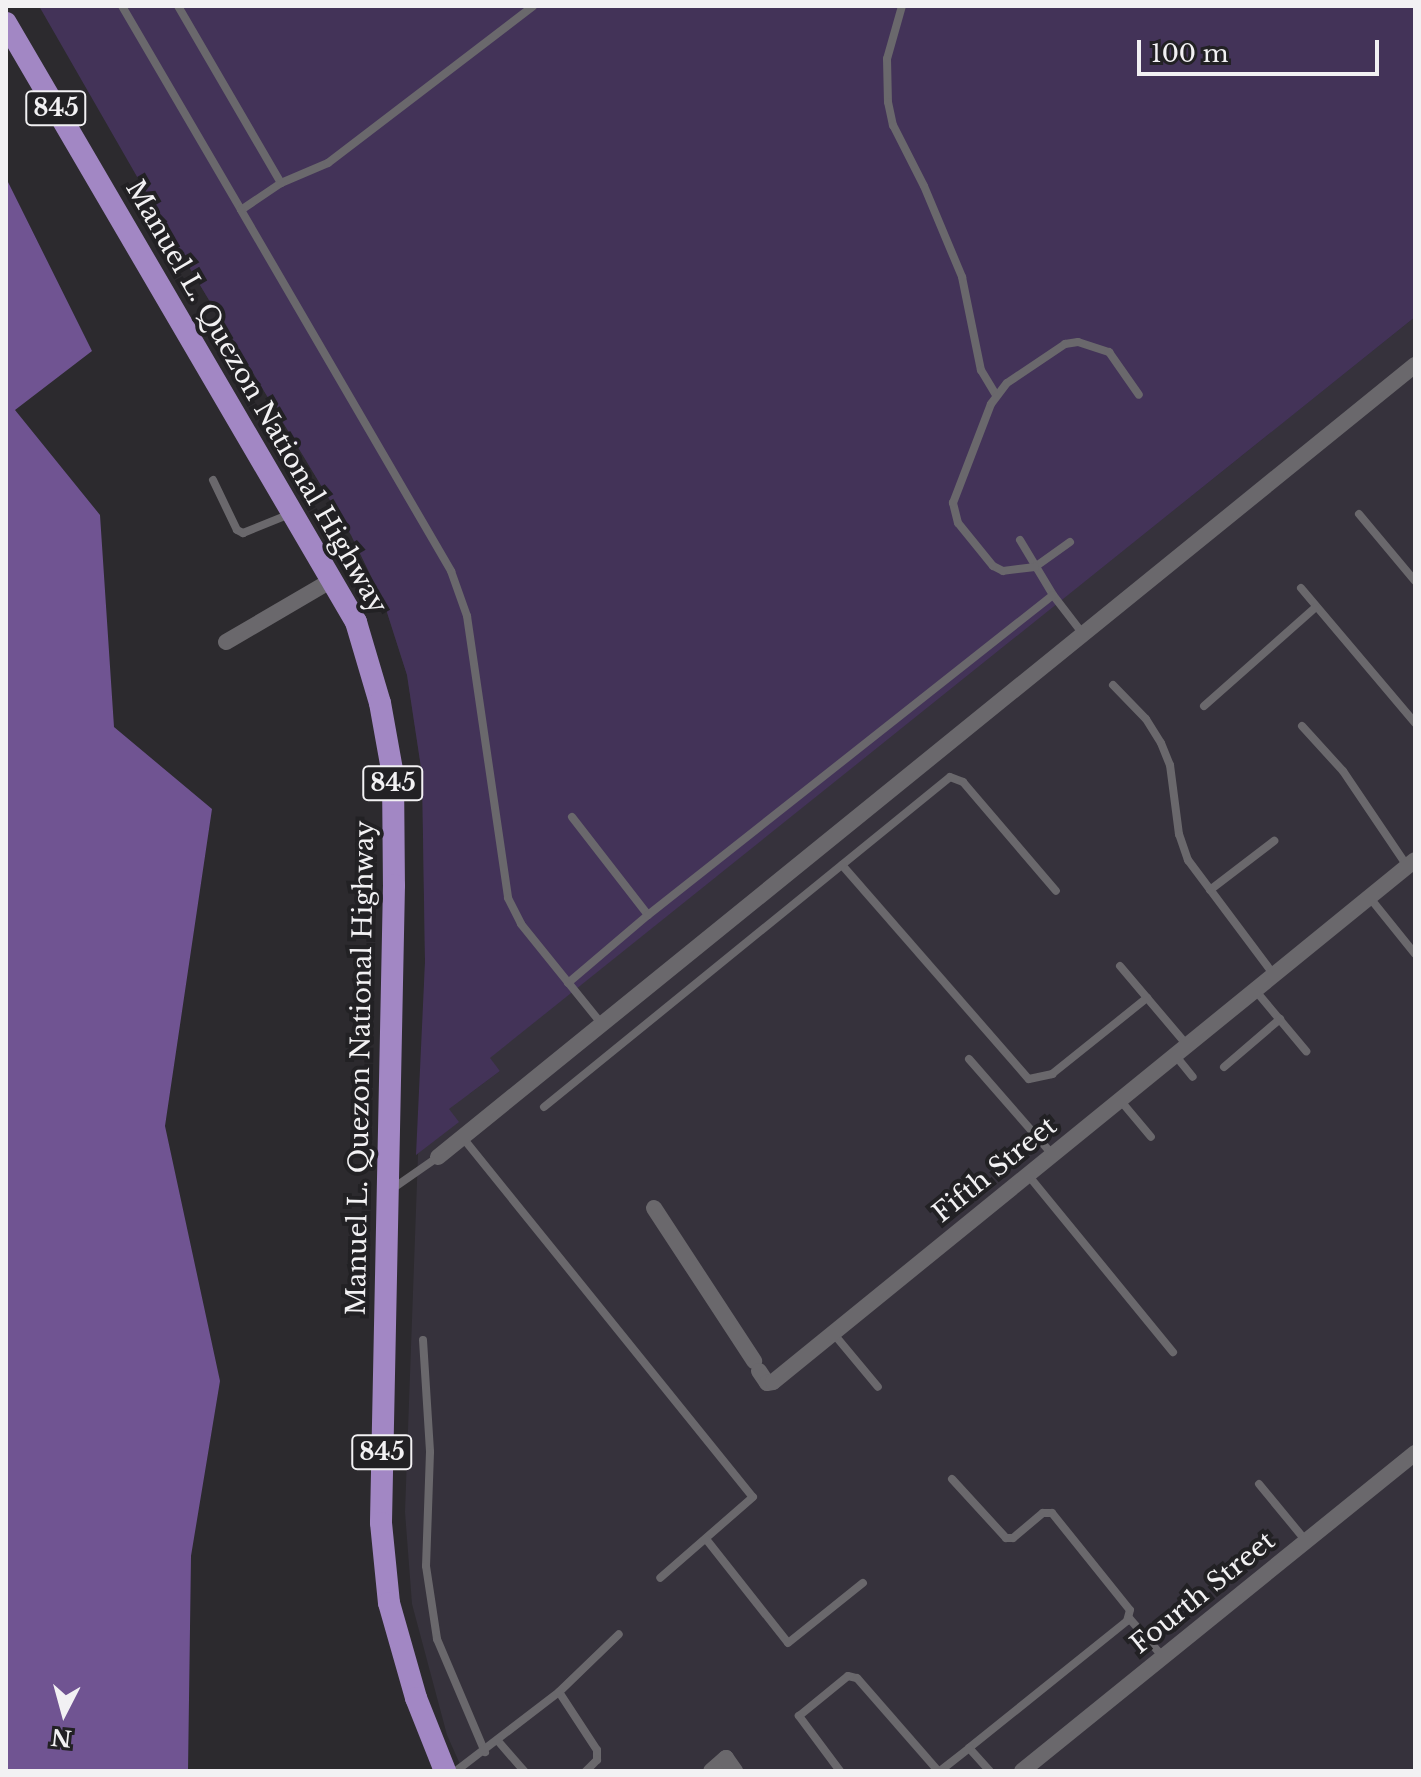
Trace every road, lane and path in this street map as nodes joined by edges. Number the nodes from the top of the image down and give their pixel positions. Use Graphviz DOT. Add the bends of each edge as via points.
graph roads {
  1 [pos="122,6"];
  2 [pos="178,6"];
  3 [pos="533,6"];
  4 [pos="902,6"];
  5 [pos="6,23"];
  6 [pos="281,183"];
  7 [pos="241,210"];
  8 [pos="1415,365"];
  9 [pos="996,395"];
  10 [pos="1139,395"];
  11 [pos="213,480"];
  12 [pos="294,512"];
  13 [pos="1359,514"];
  14 [pos="1020,540"];
  15 [pos="1070,542"];
  16 [pos="1035,567"];
  17 [pos="332,580"];
  18 [pos="1415,581"];
  19 [pos="1301,588"];
  20 [pos="1053,595"];
  21 [pos="1316,607"];
  22 [pos="1083,634"];
  23 [pos="226,642"];
  24 [pos="1113,685"];
  25 [pos="1204,706"];
  26 [pos="1415,723"];
  27 [pos="1302,726"];
  28 [pos="572,817"];
  29 [pos="1274,841"];
  30 [pos="1411,863"];
  31 [pos="842,865"];
  32 [pos="1210,890"];
  33 [pos="1056,891"];
  34 [pos="1369,897"];
  35 [pos="648,915"];
  36 [pos="1415,954"];
  37 [pos="1120,966"];
  38 [pos="1274,975"];
  39 [pos="568,983"];
  40 [pos="1255,990"];
  41 [pos="1147,998"];
  42 [pos="1280,1019"];
  43 [pos="601,1023"];
  44 [pos="1181,1050"];
  45 [pos="1306,1051"];
  46 [pos="969,1059"];
  47 [pos="1224,1067"];
  48 [pos="1193,1077"];
  49 [pos="1120,1100"];
  50 [pos="544,1107"];
  51 [pos="1151,1137"];
  52 [pos="463,1138"];
  53 [pos="1052,1154"];
  54 [pos="438,1157"];
  55 [pos="1028,1174"];
  56 [pos="388,1192"];
  57 [pos="654,1208"];
  58 [pos="833,1333"];
  59 [pos="423,1340"];
  60 [pos="1173,1352"];
  61 [pos="878,1387"];
  62 [pos="1415,1453"];
  63 [pos="952,1479"];
  64 [pos="1259,1484"];
  65 [pos="706,1539"];
  66 [pos="1306,1541"];
  67 [pos="660,1578"];
  68 [pos="863,1583"];
  69 [pos="1129,1618"];
  70 [pos="619,1634"];
  71 [pos="1163,1657"];
  72 [pos="559,1692"];
  73 [pos="498,1741"];
  74 [pos="969,1748"];
  75 [pos="485,1752"];
  76 [pos="445,1771"];
  77 [pos="456,1771"];
  78 [pos="524,1771"];
  79 [pos="586,1771"];
  80 [pos="711,1771"];
  81 [pos="735,1771"];
  82 [pos="840,1771"];
  83 [pos="939,1771"];
  84 [pos="990,1771"];
  85 [pos="1022,1771"];
  1 -- 7 [label="lane"];
  2 -- 6 [label="lane"];
  3 -- 6 [label="lane" via="328,163"];
  4 -- 9 [label="lane" via="887,59 893,125 962,277 981,370"];
  5 -- 12 [label="main road, Manuel L. Quezon National Highway / 845"];
  6 -- 7 [label="lane"];
  7 -- 39 [label="lane" via="451,571 467,616 508,898 521,924"];
  8 -- 22 [label="street"];
  9 -- 10 [label="lane" via="1065,344 1078,342 1109,352"];
  9 -- 16 [label="lane" via="953,513 993,566 1011,572"];
  11 -- 12 [label="lane" via="243,533"];
  12 -- 17 [label="main road, Manuel L. Quezon National Highway / 845"];
  13 -- 18 [label="lane"];
  14 -- 16 [label="lane"];
  15 -- 16 [label="lane"];
  16 -- 20 [label="lane"];
  17 -- 23 [label="street"];
  17 -- 56 [label="main road, Manuel L. Quezon National Highway / 845" via="356,622 380,703 393,775"];
  19 -- 21 [label="lane"];
  20 -- 22 [label="lane"];
  20 -- 35 [label="lane"];
  21 -- 25 [label="lane"];
  21 -- 26 [label="lane"];
  22 -- 43 [label="street"];
  24 -- 32 [label="lane" via="1161,743 1170,765 1179,834 1188,860"];
  27 -- 30 [label="lane" via="1343,771"];
  28 -- 35 [label="lane"];
  29 -- 32 [label="lane"];
  30 -- 34 [label="street, Fifth Street"];
  31 -- 33 [label="lane" via="955,777"];
  31 -- 41 [label="lane" via="1029,1079 1052,1074"];
  31 -- 50 [label="lane"];
  32 -- 38 [label="lane"];
  34 -- 36 [label="lane"];
  34 -- 38 [label="street, Fifth Street"];
  35 -- 39 [label="lane"];
  37 -- 41 [label="lane"];
  38 -- 40 [label="street, Fifth Street"];
  39 -- 43 [label="lane"];
  40 -- 42 [label="lane"];
  40 -- 44 [label="street, Fifth Street"];
  41 -- 44 [label="lane"];
  42 -- 45 [label="lane"];
  42 -- 47 [label="lane"];
  43 -- 52 [label="street"];
  44 -- 48 [label="lane"];
  44 -- 49 [label="street, Fifth Street"];
  46 -- 53 [label="lane"];
  49 -- 51 [label="lane"];
  49 -- 53 [label="street, Fifth Street"];
  52 -- 54 [label="street"];
  52 -- 65 [label="lane" via="747,1487 752,1501"];
  53 -- 55 [label="street, Fifth Street"];
  54 -- 56 [label="lane"];
  55 -- 58 [label="street, Fifth Street"];
  55 -- 60 [label="lane"];
  56 -- 76 [label="main road, Manuel L. Quezon National Highway / 845" via="382,1536 389,1603 416,1698"];
  57 -- 58 [label="street, Fifth Street" via="767,1383"];
  58 -- 61 [label="lane"];
  59 -- 75 [label="lane" via="430,1452 426,1566 437,1639"];
  62 -- 66 [label="street, Fourth Street"];
  63 -- 69 [label="lane" via="1006,1538 1043,1513 1052,1513 1130,1610"];
  64 -- 66 [label="lane"];
  65 -- 67 [label="lane"];
  65 -- 68 [label="lane" via="788,1643"];
  66 -- 71 [label="street, Fourth Street"];
  69 -- 71 [label="lane"];
  69 -- 74 [label="lane"];
  70 -- 72 [label="lane"];
  71 -- 85 [label="street, Fourth Street"];
  72 -- 73 [label="lane"];
  72 -- 79 [label="lane" via="597,1750 597,1760"];
  73 -- 75 [label="lane"];
  73 -- 78 [label="lane"];
  74 -- 83 [label="lane"];
  74 -- 84 [label="lane"];
  75 -- 77 [label="lane"];
  80 -- 81 [label="street" via="726,1758"];
  82 -- 83 [label="lane" via="799,1716 848,1676 857,1678"];
}
